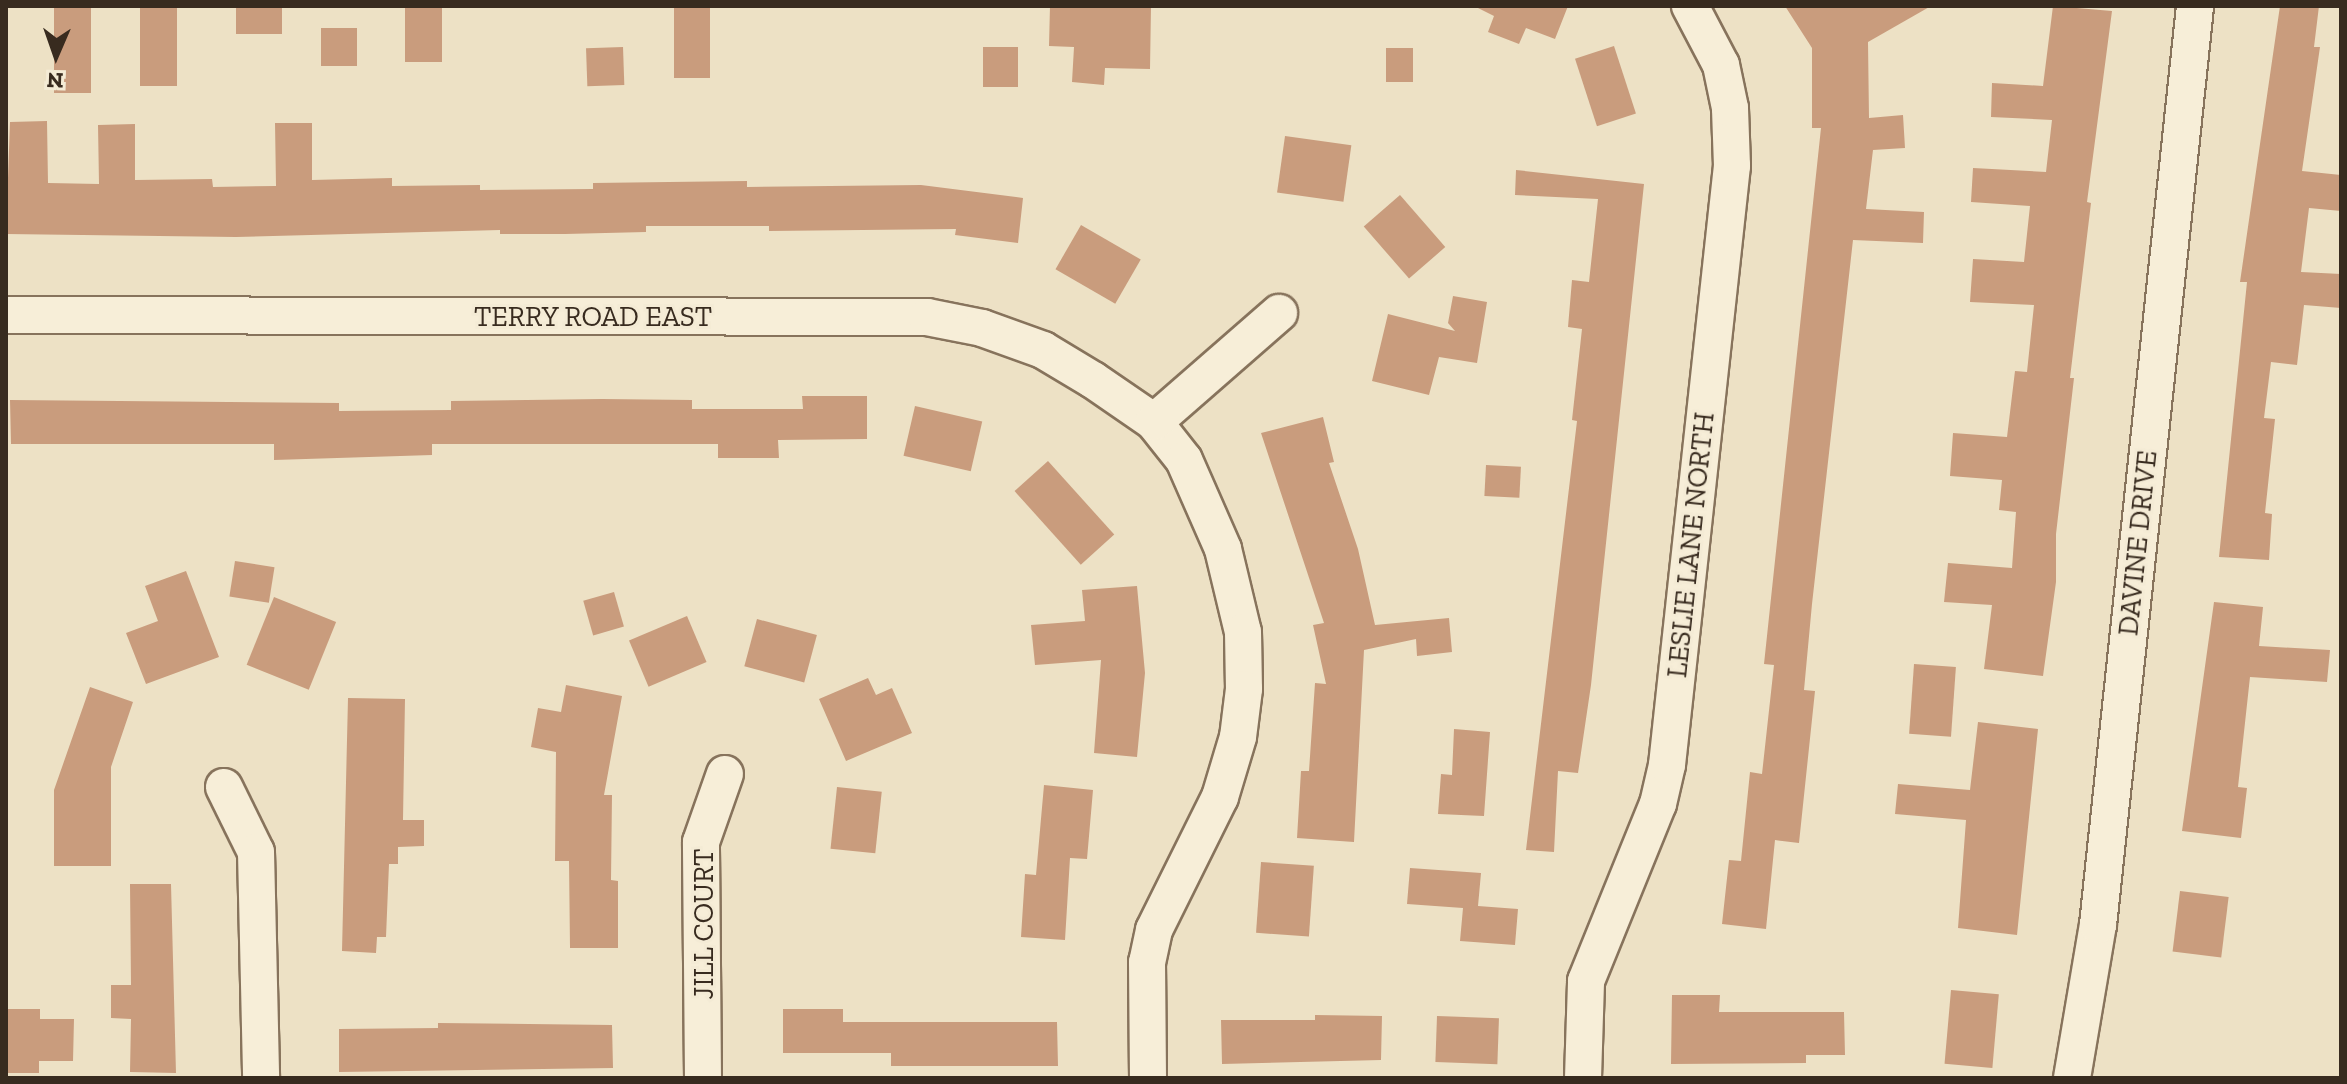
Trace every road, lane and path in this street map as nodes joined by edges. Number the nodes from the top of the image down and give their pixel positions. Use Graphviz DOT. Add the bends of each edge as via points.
graph roads {
  1 [pos="1690,6"];
  2 [pos="2195,6"];
  3 [pos="1279,313"];
  4 [pos="6,315"];
  5 [pos="1154,422"];
  6 [pos="725,774"];
  7 [pos="224,787"];
  8 [pos="261,1078"];
  9 [pos="703,1078"];
  10 [pos="1148,1078"];
  11 [pos="1583,1078"];
  12 [pos="2072,1078"];
  1 -- 11 [label="street, LESLIE LANE NORTH" via="1721,65 1730,108 1732,166 1667,765 1658,804 1586,981"];
  2 -- 12 [label="street, DAVINE DRIVE" via="2098,925"];
  3 -- 5 [label="street"];
  4 -- 5 [label="street, TERRY ROAD EAST" via="927,317 982,328 1043,350"];
  5 -- 10 [label="street, TERRY ROAD EAST" via="1184,460 1223,549 1243,632 1244,689 1238,737 1220,797 1154,930 1147,962"];
  6 -- 9 [label="street, JILL COURT" via="701,842"];
  7 -- 8 [label="street" via="256,852"];
}
